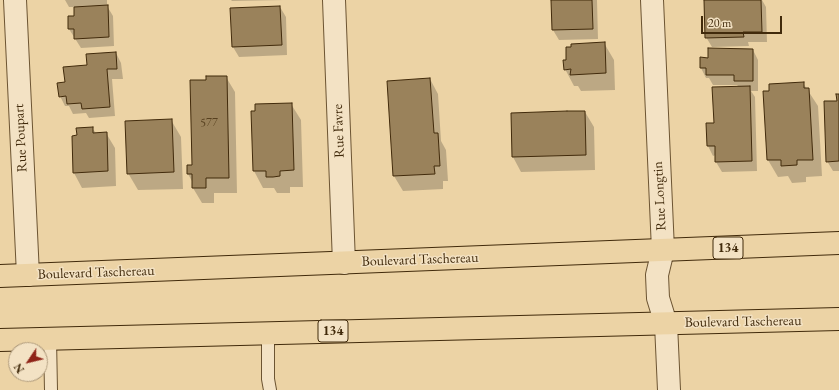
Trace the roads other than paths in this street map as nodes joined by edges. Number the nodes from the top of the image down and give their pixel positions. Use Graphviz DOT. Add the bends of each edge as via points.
graph roads {
  1 [pos="15,0"];
  2 [pos="334,0"];
  3 [pos="652,0"];
  4 [pos="839,243"];
  5 [pos="663,250"];
  6 [pos="344,263"];
  7 [pos="28,275"];
  8 [pos="0,276"];
  9 [pos="839,319"];
  10 [pos="666,324"];
  11 [pos="268,333"];
  12 [pos="50,339"];
  13 [pos="0,340"];
  14 [pos="52,390"];
  15 [pos="270,390"];
  16 [pos="669,390"];
  1 -- 7 [label="street, Rue Poupart"];
  2 -- 6 [label="street, Rue Favre"];
  3 -- 5 [label="street, Rue Longtin"];
  4 -- 5 [label="main road, Boulevard Taschereau / 134"];
  5 -- 6 [label="main road, Boulevard Taschereau / 134"];
  5 -- 10 [label="street, Rue Longtin" via="657,275 658,298"];
  6 -- 7 [label="main road, Boulevard Taschereau / 134"];
  7 -- 8 [label="main road, Boulevard Taschereau / 134"];
  9 -- 10 [label="main road, Boulevard Taschereau / 134"];
  10 -- 11 [label="main road, Boulevard Taschereau / 134"];
  10 -- 16 [label="street, Rue Longtin"];
  11 -- 12 [label="main road, Boulevard Taschereau / 134"];
  11 -- 15 [label="lane"];
  12 -- 13 [label="main road, Boulevard Taschereau / 134"];
  12 -- 14 [label="lane"];
}
